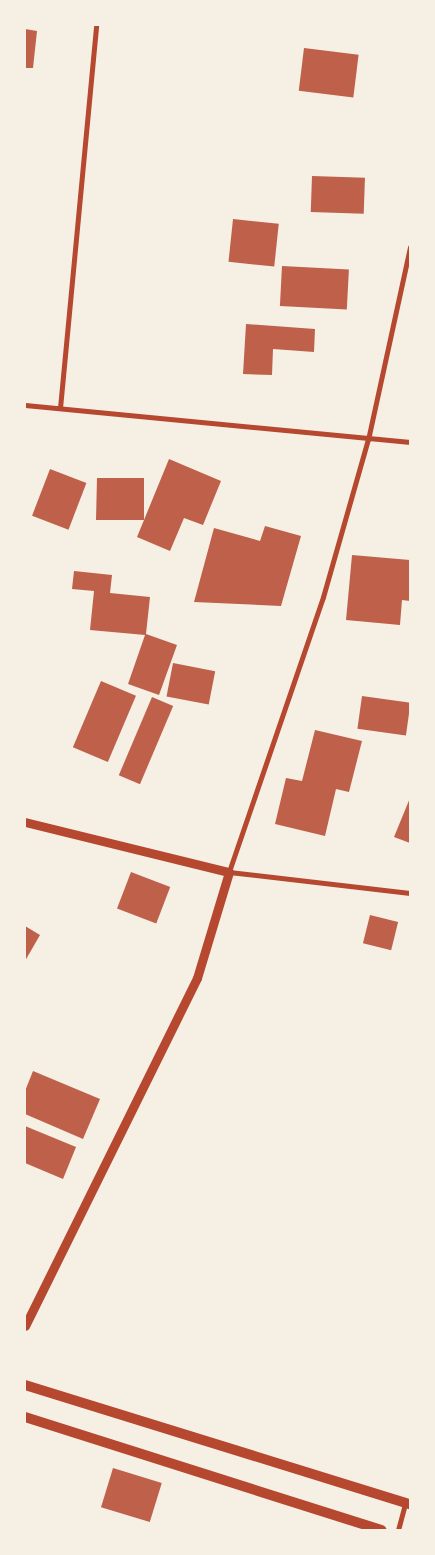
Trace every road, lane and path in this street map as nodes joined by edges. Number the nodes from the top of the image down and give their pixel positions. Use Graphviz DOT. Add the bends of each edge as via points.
graph roads {
  1 [pos="96,25"];
  2 [pos="410,247"];
  3 [pos="25,405"];
  4 [pos="60,408"];
  5 [pos="368,439"];
  6 [pos="410,442"];
  7 [pos="25,822"];
  8 [pos="229,872"];
  9 [pos="410,893"];
  10 [pos="25,1326"];
  11 [pos="25,1384"];
  12 [pos="25,1417"];
  13 [pos="408,1504"];
  14 [pos="382,1530"];
  15 [pos="398,1530"];
  1 -- 4 [label="street"];
  2 -- 5 [label="street"];
  3 -- 4 [label="street"];
  4 -- 5 [label="street"];
  5 -- 6 [label="street"];
  5 -- 8 [label="street" via="323,597"];
  7 -- 8 [label="street"];
  8 -- 9 [label="street"];
  8 -- 10 [label="street" via="197,978"];
  11 -- 13 [label="main road"];
  12 -- 14 [label="main road"];
  13 -- 15 [label="street"];
}
